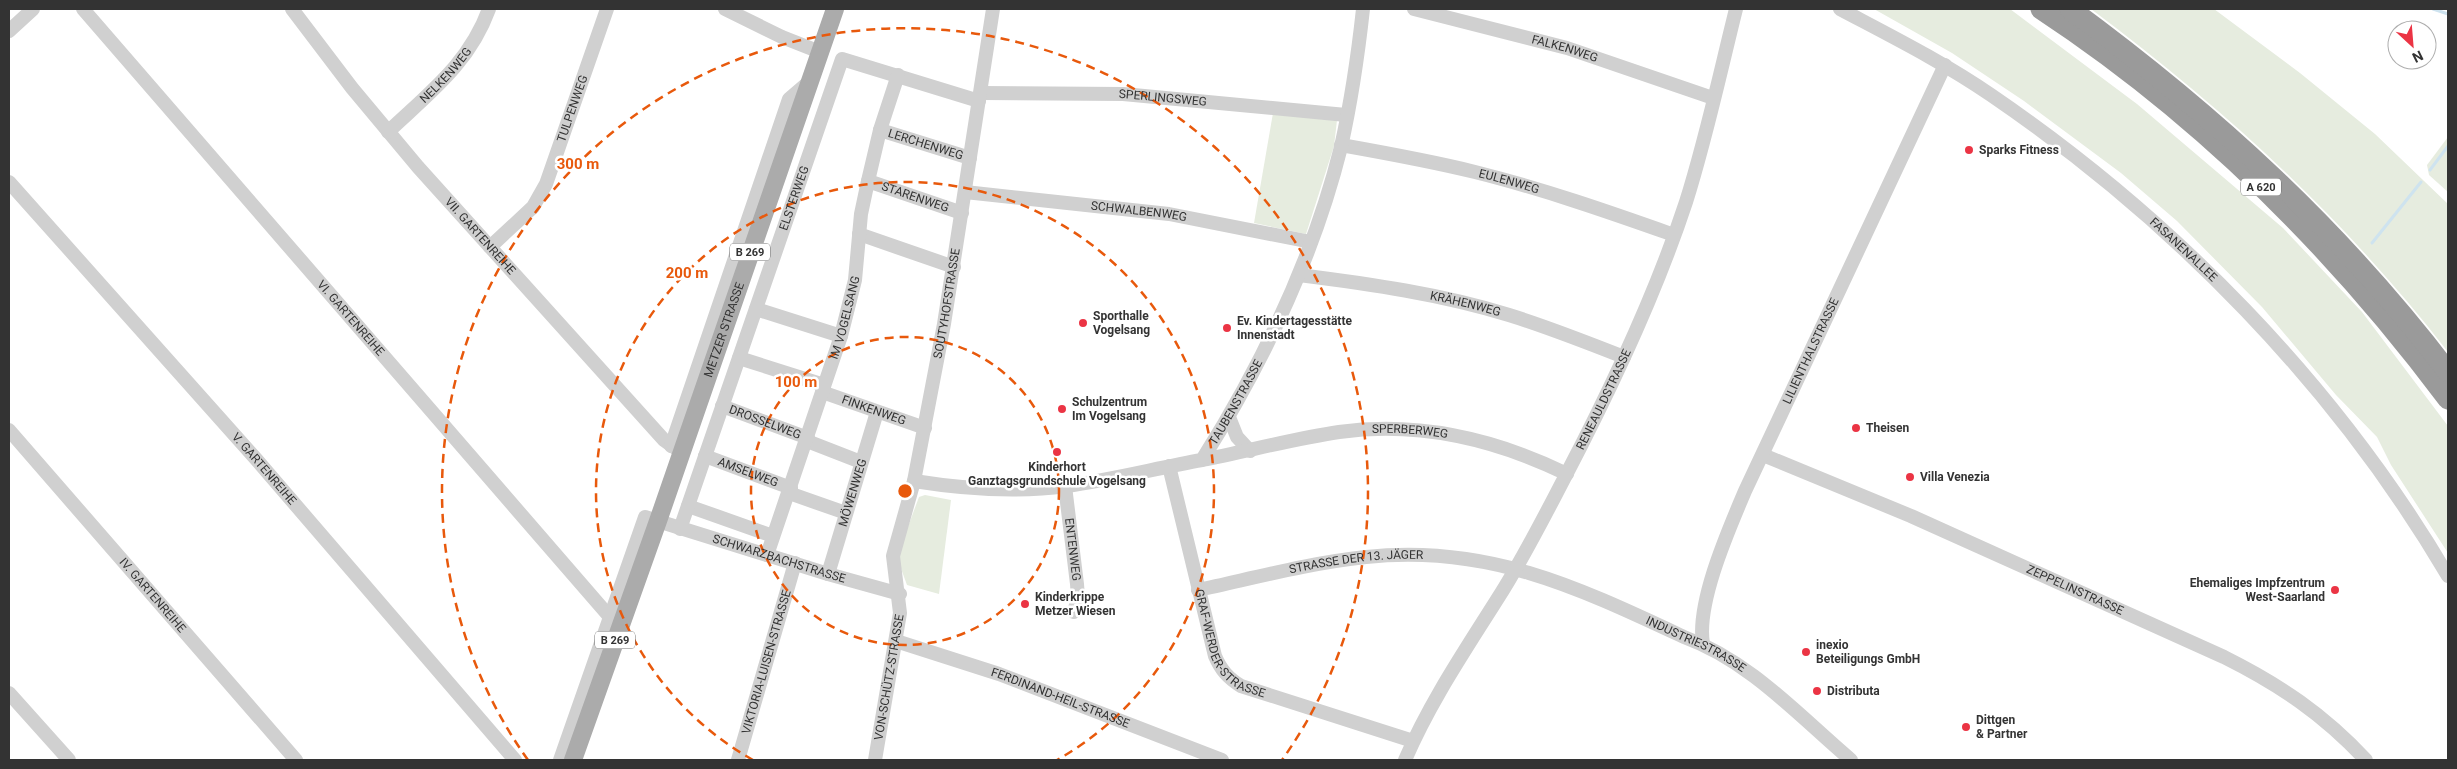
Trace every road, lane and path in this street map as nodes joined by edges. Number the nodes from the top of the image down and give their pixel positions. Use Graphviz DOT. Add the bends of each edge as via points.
graph roads {
  1 [pos="33,9"];
  2 [pos="83,9"];
  3 [pos="292,9"];
  4 [pos="489,9"];
  5 [pos="607,9"];
  6 [pos="725,9"];
  7 [pos="835,9"];
  8 [pos="993,9"];
  9 [pos="1363,9"];
  10 [pos="1414,9"];
  11 [pos="1736,9"];
  12 [pos="1840,9"];
  13 [pos="2041,9"];
  14 [pos="2070,9"];
  15 [pos="9,31"];
  16 [pos="820,52"];
  17 [pos="1945,65"];
  18 [pos="898,75"];
  19 [pos="980,97"];
  20 [pos="1713,98"];
  21 [pos="1346,114"];
  22 [pos="880,130"];
  23 [pos="388,132"];
  24 [pos="1341,145"];
  25 [pos="970,158"];
  26 [pos="868,181"];
  27 [pos="9,182"];
  28 [pos="965,192"];
  29 [pos="962,213"];
  30 [pos="859,234"];
  31 [pos="1674,235"];
  32 [pos="1311,242"];
  33 [pos="490,247"];
  34 [pos="954,267"];
  35 [pos="1299,274"];
  36 [pos="756,308"];
  37 [pos="841,336"];
  38 [pos="1624,357"];
  39 [pos="739,358"];
  40 [pos="2448,372"];
  41 [pos="823,388"];
  42 [pos="2448,399"];
  43 [pos="722,406"];
  44 [pos="877,412"];
  45 [pos="1229,417"];
  46 [pos="925,428"];
  47 [pos="9,430"];
  48 [pos="807,440"];
  49 [pos="676,449"];
  50 [pos="1250,451"];
  51 [pos="1763,455"];
  52 [pos="705,456"];
  53 [pos="1202,460"];
  54 [pos="861,462"];
  55 [pos="1169,466"];
  56 [pos="1567,474"];
  57 [pos="914,482"];
  58 [pos="1065,486"];
  59 [pos="790,490"];
  60 [pos="688,506"];
  61 [pos="846,513"];
  62 [pos="658,521"];
  63 [pos="680,529"];
  64 [pos="773,536"];
  65 [pos="767,556"];
  66 [pos="795,564"];
  67 [pos="1516,569"];
  68 [pos="828,574"];
  69 [pos="2448,576"];
  70 [pos="1198,590"];
  71 [pos="900,594"];
  72 [pos="1074,612"];
  73 [pos="615,620"];
  74 [pos="896,641"];
  75 [pos="1703,644"];
  76 [pos="9,693"];
  77 [pos="1413,741"];
  78 [pos="69,760"];
  79 [pos="296,760"];
  80 [pos="515,760"];
  81 [pos="560,760"];
  82 [pos="573,760"];
  83 [pos="738,760"];
  84 [pos="874,760"];
  85 [pos="1222,760"];
  86 [pos="1405,760"];
  87 [pos="1851,760"];
  88 [pos="2366,760"];
  1 -- 15 [label="street"];
  2 -- 73 [label="street, VI. GARTENREIHE"];
  3 -- 23 [label="street, VII. GARTENREIHE"];
  4 -- 23 [label="street, NELKENWEG" via="463,59"];
  5 -- 33 [label="street, TULPENWEG" via="546,184 529,211"];
  6 -- 16 [label="street" via="782,38"];
  7 -- 16 [label="main road, METZER STRASSE / B 269"];
  8 -- 19 [label="street, SOUTYHOFSTRASSE"];
  9 -- 21 [label="street, TAUBENSTRASSE"];
  10 -- 20 [label="street, FALKENWEG" via="1567,48"];
  11 -- 20 [label="street, RENEAULDSTRASSE"];
  12 -- 17 [label="street, FASANENALLEE"];
  13 -- 42 [label="highway, A 620" via="2122,66 2241,167 2354,282"];
  14 -- 40 [label="highway, A 620" via="2164,80 2284,186 2366,273"];
  16 -- 49 [label="main road, METZER STRASSE / B 269"];
  17 -- 51 [label="street, LILIENTHALSTRASSE"];
  17 -- 69 [label="street, FASANENALLEE" via="1991,94 2072,155 2212,276 2288,356 2330,406 2409,512"];
  18 -- 19 [label="street, ELSTERWEG"];
  18 -- 22 [label="street, IM VOGELSANG"];
  18 -- 36 [label="street, ELSTERWEG" via="842,59"];
  19 -- 21 [label="street, SPERLINGSWEG" via="1123,94"];
  19 -- 25 [label="street, SOUTYHOFSTRASSE"];
  20 -- 31 [label="street, RENEAULDSTRASSE"];
  21 -- 24 [label="street, TAUBENSTRASSE"];
  22 -- 25 [label="street, LERCHENWEG"];
  22 -- 26 [label="street, IM VOGELSANG"];
  23 -- 33 [label="street, VII. GARTENREIHE"];
  24 -- 31 [label="street, EULENWEG" via="1421,159 1502,179"];
  24 -- 32 [label="street, TAUBENSTRASSE"];
  25 -- 28 [label="street, SOUTYHOFSTRASSE"];
  26 -- 29 [label="street, STARENWEG"];
  26 -- 30 [label="street, IM VOGELSANG"];
  27 -- 80 [label="street, V. GARTENREIHE" via="256,459"];
  28 -- 29 [label="street, SOUTYHOFSTRASSE"];
  28 -- 32 [label="street, SCHWALBENWEG" via="1169,214"];
  29 -- 34 [label="street, SOUTYHOFSTRASSE"];
  30 -- 34 [label="street"];
  30 -- 37 [label="street, IM VOGELSANG" via="855,280"];
  31 -- 38 [label="street, RENEAULDSTRASSE"];
  32 -- 35 [label="street, TAUBENSTRASSE"];
  33 -- 49 [label="street, VII. GARTENREIHE"];
  34 -- 46 [label="street, SOUTYHOFSTRASSE"];
  35 -- 38 [label="street, KRÄHENWEG" via="1467,303 1543,326"];
  35 -- 45 [label="street, TAUBENSTRASSE" via="1265,350"];
  36 -- 37 [label="street"];
  36 -- 39 [label="street, ELSTERWEG"];
  37 -- 41 [label="street, IM VOGELSANG"];
  38 -- 56 [label="street, RENEAULDSTRASSE"];
  39 -- 41 [label="street, FINKENWEG"];
  39 -- 43 [label="street, ELSTERWEG"];
  41 -- 44 [label="street, FINKENWEG"];
  41 -- 48 [label="street, IM VOGELSANG"];
  43 -- 48 [label="street, DROSSELWEG"];
  43 -- 52 [label="street, ELSTERWEG"];
  44 -- 46 [label="street, FINKENWEG"];
  44 -- 54 [label="street, MÖWENWEG"];
  45 -- 50 [label="street" via="1237,437"];
  45 -- 53 [label="street, TAUBENSTRASSE"];
  46 -- 57 [label="street, SOUTYHOFSTRASSE"];
  47 -- 79 [label="street, IV. GARTENREIHE"];
  48 -- 54 [label="street, DROSSELWEG"];
  48 -- 59 [label="street, IM VOGELSANG"];
  49 -- 62 [label="main road, METZER STRASSE / B 269"];
  50 -- 53 [label="street, SPERBERWEG"];
  50 -- 56 [label="street, SPERBERWEG" via="1341,432 1418,429 1521,452"];
  51 -- 75 [label="street, LILIENTHALSTRASSE" via="1740,488 1713,578 1702,632"];
  51 -- 88 [label="street, ZEPPELINSTRASSE" via="1911,516 2216,653 2265,678 2325,719"];
  52 -- 59 [label="street, AMSELWEG"];
  52 -- 60 [label="street, ELSTERWEG"];
  53 -- 55 [label="street"];
  54 -- 61 [label="street, MÖWENWEG"];
  55 -- 58 [label="street"];
  55 -- 70 [label="street, GRAF-WERDER-STRASSE"];
  56 -- 67 [label="street, RENEAULDSTRASSE"];
  57 -- 58 [label="street" via="984,489"];
  57 -- 71 [label="street, SOUTYHOFSTRASSE" via="893,556"];
  58 -- 72 [label="street, ENTENWEG" via="1077,584"];
  59 -- 61 [label="street, AMSELWEG"];
  59 -- 64 [label="street, IM VOGELSANG"];
  60 -- 63 [label="street, ELSTERWEG"];
  60 -- 64 [label="street, SCHWARZBACHSTRASSE"];
  61 -- 68 [label="street, MÖWENWEG"];
  62 -- 63 [label="street, SCHWARZBACHSTRASSE"];
  62 -- 73 [label="main road, METZER STRASSE / B 269"];
  63 -- 65 [label="street, SCHWARZBACHSTRASSE"];
  64 -- 65 [label="street, IM VOGELSANG"];
  65 -- 66 [label="street, SCHWARZBACHSTRASSE"];
  66 -- 68 [label="street, SCHWARZBACHSTRASSE"];
  66 -- 83 [label="street, VIKTORIA-LUISEN-STRASSE"];
  67 -- 70 [label="street, STRASSE DER 13. JÄGER" via="1486,561 1430,555 1366,557"];
  67 -- 75 [label="street, INDUSTRIESTRASSE" via="1563,583"];
  67 -- 77 [label="street, RENEAULDSTRASSE" via="1444,681"];
  68 -- 71 [label="street, SCHWARZBACHSTRASSE"];
  70 -- 77 [label="street, GRAF-WERDER-STRASSE" via="1215,656 1229,678 1241,686"];
  71 -- 74 [label="street, VON-SCHÜTZ-STRASSE"];
  73 -- 81 [label="street, METZER STRASSE"];
  73 -- 82 [label="main road, METZER STRASSE / B 269"];
  74 -- 84 [label="street, VON-SCHÜTZ-STRASSE"];
  74 -- 85 [label="street, FERDINAND-HEIL-STRASSE" via="999,674"];
  75 -- 87 [label="street, INDUSTRIESTRASSE" via="1762,682"];
  76 -- 78 [label="street"];
  77 -- 86 [label="street, RENEAULDSTRASSE"];
}
